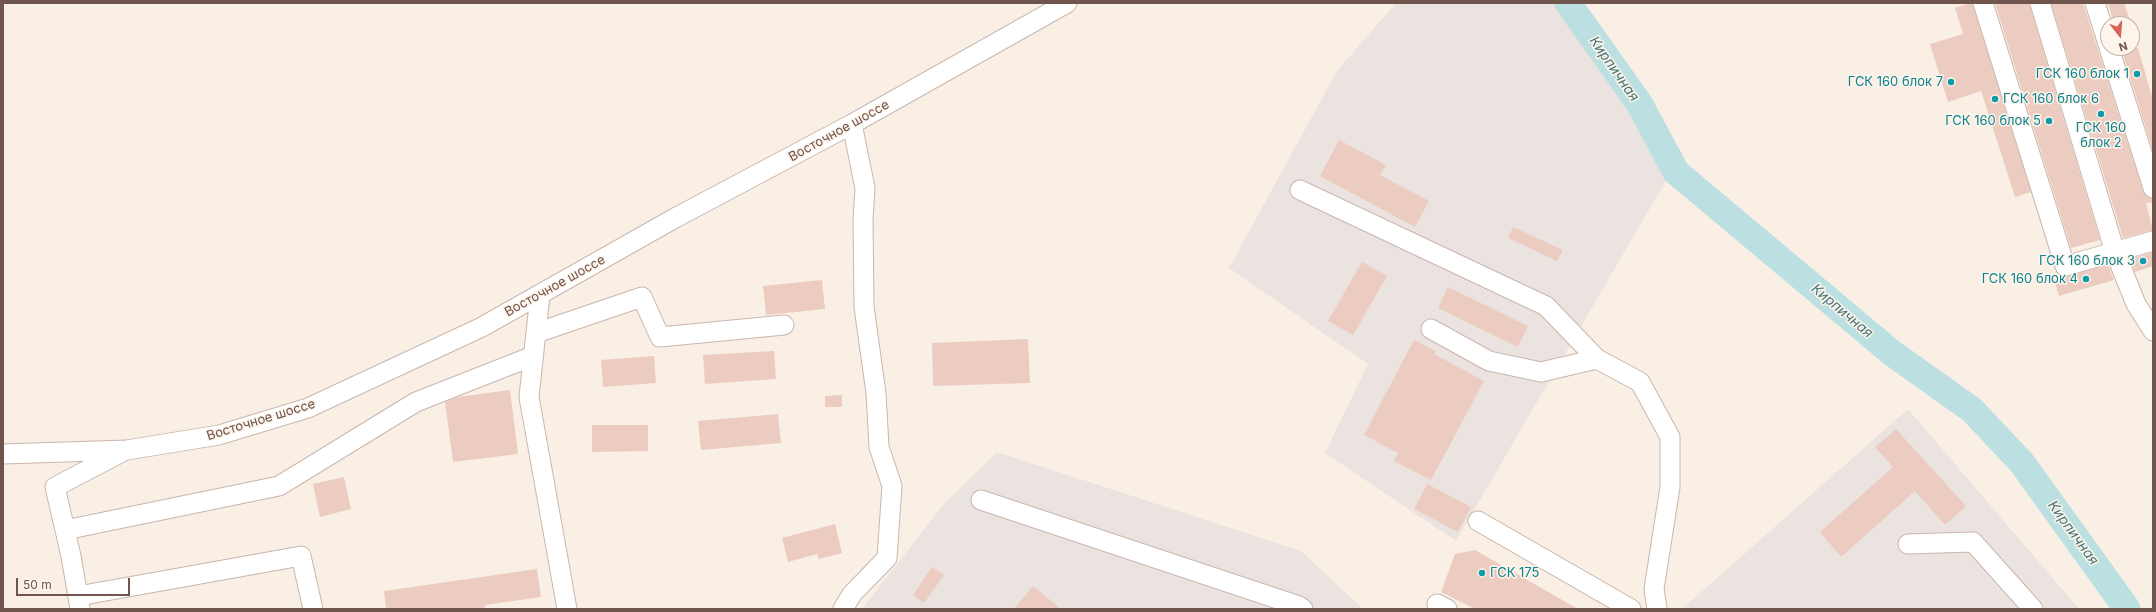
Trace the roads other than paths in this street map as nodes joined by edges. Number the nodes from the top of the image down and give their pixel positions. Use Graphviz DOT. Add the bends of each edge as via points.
graph roads {
  1 [pos="1067,3"];
  2 [pos="1983,3"];
  3 [pos="2040,3"];
  4 [pos="2095,3"];
  5 [pos="2100,19"];
  6 [pos="2112,56"];
  7 [pos="852,124"];
  8 [pos="2153,188"];
  9 [pos="1300,190"];
  10 [pos="2153,241"];
  11 [pos="2115,252"];
  12 [pos="540,295"];
  13 [pos="784,325"];
  14 [pos="1431,329"];
  15 [pos="2153,331"];
  16 [pos="536,333"];
  17 [pos="533,356"];
  18 [pos="1596,359"];
  19 [pos="127,450"];
  20 [pos="3,454"];
  21 [pos="981,500"];
  22 [pos="1478,521"];
  23 [pos="65,530"];
  24 [pos="1908,544"];
  25 [pos="79,603"];
  26 [pos="313,609"];
  27 [pos="567,609"];
  28 [pos="843,609"];
  29 [pos="1303,609"];
  30 [pos="1631,609"];
  31 [pos="1657,609"];
  32 [pos="2033,609"];
  1 -- 7 [label="street, Восточное шоссе"];
  2 -- 11 [label="street" via="2065,266"];
  3 -- 11 [label="street"];
  4 -- 5 [label="street"];
  6 -- 8 [label="street"];
  7 -- 12 [label="street, Восточное шоссе" via="675,218"];
  7 -- 28 [label="street" via="865,188 864,307 876,393 879,447 892,486 887,558 852,594"];
  9 -- 18 [label="street" via="1546,306"];
  10 -- 11 [label="street"];
  11 -- 15 [label="street" via="2136,304"];
  12 -- 16 [label="street"];
  12 -- 19 [label="street, Восточное шоссе" via="482,327 308,408 219,435"];
  13 -- 16 [label="street" via="660,336 642,297"];
  14 -- 18 [label="street" via="1489,361 1541,372"];
  16 -- 17 [label="street"];
  17 -- 23 [label="street" via="416,402 279,486"];
  17 -- 27 [label="street" via="529,397"];
  18 -- 31 [label="street" via="1640,382 1670,437 1670,487 1654,589"];
  19 -- 20 [label="street, Восточное шоссе"];
  19 -- 23 [label="street" via="55,487"];
  21 -- 29 [label="street"];
  22 -- 30 [label="street"];
  23 -- 25 [label="street"];
  24 -- 32 [label="street" via="1972,542"];
  25 -- 26 [label="street" via="301,556"];
}
